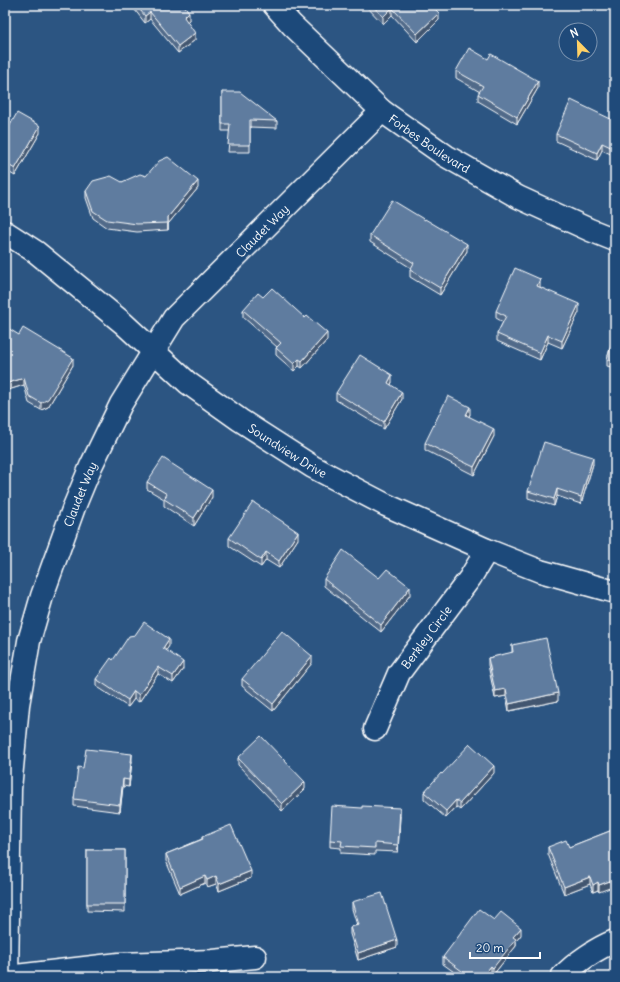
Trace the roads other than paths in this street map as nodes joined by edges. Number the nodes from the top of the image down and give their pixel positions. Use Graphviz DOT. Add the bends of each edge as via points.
graph roads {
  1 [pos="274,5"];
  2 [pos="382,111"];
  3 [pos="5,232"];
  4 [pos="615,240"];
  5 [pos="153,351"];
  6 [pos="487,550"];
  7 [pos="615,592"];
  8 [pos="375,729"];
  9 [pos="615,941"];
  10 [pos="255,957"];
  11 [pos="7,977"];
  12 [pos="562,977"];
  1 -- 2 [label="street, Forbes Boulevard"];
  2 -- 4 [label="street, Forbes Boulevard" via="446,156 518,197"];
  2 -- 5 [label="street, Claudet Way" via="174,318"];
  3 -- 5 [label="street, Soundview Drive" via="36,252"];
  5 -- 6 [label="street, Soundview Drive" via="188,384 313,467 386,505"];
  5 -- 11 [label="street, Claudet Way" via="121,404 91,466 74,507 29,641 18,704 12,764"];
  6 -- 7 [label="street, Soundview Drive" via="540,571"];
  6 -- 8 [label="street, Berkley Circle" via="470,578 399,673"];
  9 -- 12 [label="street" via="586,957"];
  10 -- 11 [label="street" via="119,964"];
}
